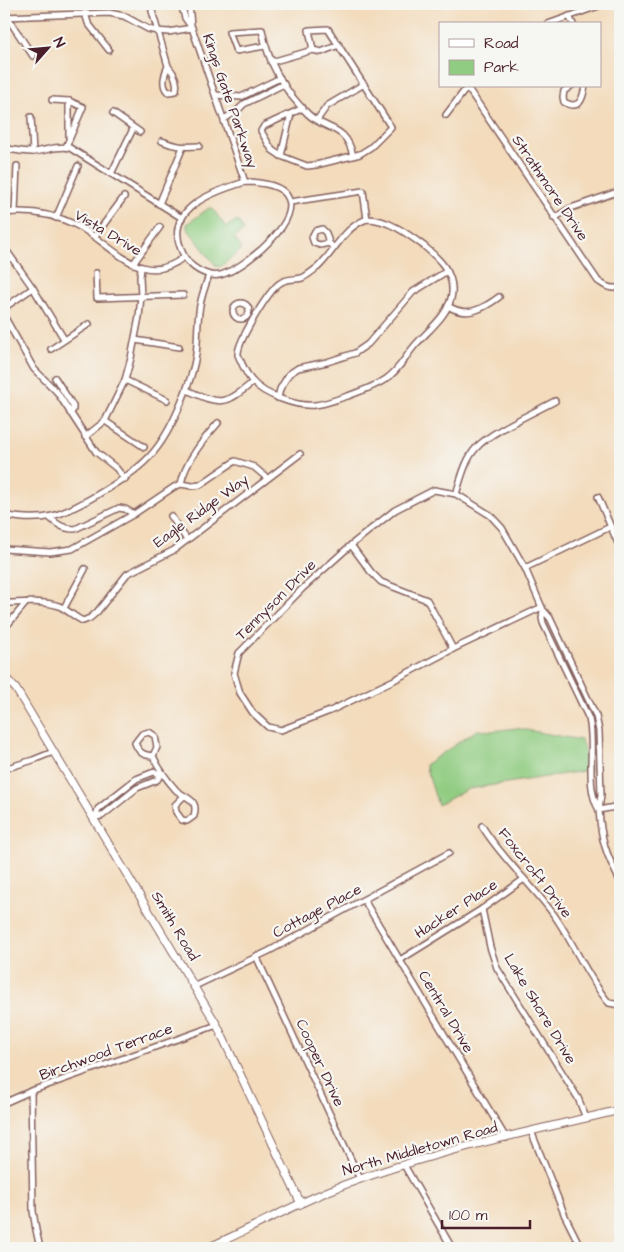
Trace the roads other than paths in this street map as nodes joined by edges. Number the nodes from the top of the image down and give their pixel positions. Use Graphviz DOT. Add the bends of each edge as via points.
graph roads {
  1 [pos="181,4"];
  2 [pos="188,4"];
  3 [pos="604,4"];
  4 [pos="614,4"];
  5 [pos="620,5"];
  6 [pos="152,10"];
  7 [pos="85,13"];
  8 [pos="570,16"];
  9 [pos="5,17"];
  10 [pos="554,22"];
  11 [pos="572,22"];
  12 [pos="192,28"];
  13 [pos="157,31"];
  14 [pos="265,46"];
  15 [pos="339,46"];
  16 [pos="108,50"];
  17 [pos="313,50"];
  18 [pos="33,56"];
  19 [pos="271,62"];
  20 [pos="168,66"];
  21 [pos="280,78"];
  22 [pos="284,84"];
  23 [pos="364,84"];
  24 [pos="467,88"];
  25 [pos="469,88"];
  26 [pos="568,88"];
  27 [pos="585,88"];
  28 [pos="216,95"];
  29 [pos="52,100"];
  30 [pos="69,101"];
  31 [pos="303,108"];
  32 [pos="113,113"];
  33 [pos="291,114"];
  34 [pos="446,115"];
  35 [pos="32,117"];
  36 [pos="224,119"];
  37 [pos="317,120"];
  38 [pos="133,128"];
  39 [pos="140,132"];
  40 [pos="69,140"];
  41 [pos="162,141"];
  42 [pos="199,146"];
  43 [pos="66,147"];
  44 [pos="183,147"];
  45 [pos="4,148"];
  46 [pos="33,152"];
  47 [pos="281,156"];
  48 [pos="353,156"];
  49 [pos="17,166"];
  50 [pos="78,166"];
  51 [pos="111,174"];
  52 [pos="245,182"];
  53 [pos="620,191"];
  54 [pos="124,197"];
  55 [pos="290,202"];
  56 [pos="159,204"];
  57 [pos="15,212"];
  58 [pos="4,213"];
  59 [pos="56,218"];
  60 [pos="182,218"];
  61 [pos="367,218"];
  62 [pos="554,218"];
  63 [pos="160,227"];
  64 [pos="95,236"];
  65 [pos="329,244"];
  66 [pos="4,247"];
  67 [pos="334,248"];
  68 [pos="184,256"];
  69 [pos="133,264"];
  70 [pos="141,268"];
  71 [pos="447,271"];
  72 [pos="96,272"];
  73 [pos="209,275"];
  74 [pos="620,287"];
  75 [pos="33,288"];
  76 [pos="183,295"];
  77 [pos="141,296"];
  78 [pos="499,297"];
  79 [pos="448,306"];
  80 [pos="4,308"];
  81 [pos="248,315"];
  82 [pos="4,316"];
  83 [pos="254,318"];
  84 [pos="89,324"];
  85 [pos="64,339"];
  86 [pos="135,340"];
  87 [pos="179,347"];
  88 [pos="51,348"];
  89 [pos="55,378"];
  90 [pos="124,380"];
  91 [pos="253,382"];
  92 [pos="187,390"];
  93 [pos="278,398"];
  94 [pos="167,400"];
  95 [pos="555,401"];
  96 [pos="70,413"];
  97 [pos="105,421"];
  98 [pos="218,423"];
  99 [pos="85,437"];
  100 [pos="144,447"];
  101 [pos="300,454"];
  102 [pos="267,478"];
  103 [pos="125,479"];
  104 [pos="182,484"];
  105 [pos="456,494"];
  106 [pos="598,497"];
  107 [pos="134,514"];
  108 [pos="4,515"];
  109 [pos="171,516"];
  110 [pos="50,518"];
  111 [pos="610,527"];
  112 [pos="187,540"];
  113 [pos="351,545"];
  114 [pos="620,548"];
  115 [pos="4,549"];
  116 [pos="85,568"];
  117 [pos="525,568"];
  118 [pos="4,602"];
  119 [pos="26,603"];
  120 [pos="64,608"];
  121 [pos="542,608"];
  122 [pos="4,629"];
  123 [pos="453,649"];
  124 [pos="4,676"];
  125 [pos="53,752"];
  126 [pos="153,756"];
  127 [pos="4,769"];
  128 [pos="162,774"];
  129 [pos="183,797"];
  130 [pos="113,798"];
  131 [pos="117,804"];
  132 [pos="620,806"];
  133 [pos="600,810"];
  134 [pos="95,816"];
  135 [pos="482,826"];
  136 [pos="449,853"];
  137 [pos="524,879"];
  138 [pos="620,880"];
  139 [pos="364,900"];
  140 [pos="482,910"];
  141 [pos="256,956"];
  142 [pos="400,960"];
  143 [pos="194,986"];
  144 [pos="620,1005"];
  145 [pos="217,1025"];
  146 [pos="31,1091"];
  147 [pos="4,1103"];
  148 [pos="620,1110"];
  149 [pos="586,1118"];
  150 [pos="532,1131"];
  151 [pos="506,1138"];
  152 [pos="404,1165"];
  153 [pos="360,1179"];
  154 [pos="301,1204"];
  155 [pos="40,1248"];
  156 [pos="207,1248"];
  157 [pos="451,1248"];
  158 [pos="581,1248"];
  1 -- 12 [label="street, Kings Gate Parkway"];
  2 -- 12 [label="street, Kings Gate Parkway"];
  3 -- 8 [label="street"];
  4 -- 5 [label="street"];
  6 -- 13 [label="street"];
  7 -- 9 [label="street"];
  7 -- 13 [label="street" via="124,16"];
  7 -- 16 [label="street" via="88,23"];
  8 -- 10 [label="street"];
  8 -- 11 [label="street"];
  9 -- 18 [label="street"];
  12 -- 13 [label="street"];
  12 -- 28 [label="street, Kings Gate Parkway"];
  13 -- 20 [label="street"];
  14 -- 14 [label="street" via="262,30 230,32 236,51"];
  14 -- 19 [label="street"];
  15 -- 17 [label="street" via="320,52"];
  15 -- 17 [label="street" via="328,29 309,30"];
  15 -- 23 [label="street"];
  17 -- 19 [label="street"];
  19 -- 21 [label="street"];
  20 -- 20 [label="street" via="165,89 176,91 177,85"];
  21 -- 22 [label="street"];
  21 -- 28 [label="street" via="241,97"];
  22 -- 31 [label="street"];
  22 -- 36 [label="street" via="244,104"];
  23 -- 37 [label="street" via="327,106"];
  23 -- 48 [label="street" via="391,127 371,147"];
  24 -- 34 [label="street"];
  25 -- 62 [label="street, Strathmore Drive"];
  26 -- 27 [label="street" via="563,97 564,102 570,105 582,101"];
  28 -- 36 [label="street, Kings Gate Parkway"];
  29 -- 30 [label="street"];
  30 -- 40 [label="street"];
  30 -- 40 [label="street" via="83,107"];
  31 -- 33 [label="street"];
  31 -- 37 [label="street"];
  32 -- 38 [label="street"];
  33 -- 47 [label="street"];
  33 -- 47 [label="street" via="264,126 261,131 272,150"];
  35 -- 46 [label="street"];
  36 -- 52 [label="street, Kings Gate Parkway"];
  37 -- 48 [label="street" via="343,134"];
  38 -- 39 [label="street"];
  38 -- 51 [label="street"];
  40 -- 43 [label="street"];
  41 -- 44 [label="street"];
  42 -- 44 [label="street"];
  43 -- 46 [label="street"];
  43 -- 51 [label="street"];
  44 -- 56 [label="street"];
  45 -- 46 [label="street"];
  47 -- 48 [label="street" via="307,166"];
  49 -- 57 [label="street"];
  50 -- 59 [label="street"];
  51 -- 56 [label="street"];
  52 -- 55 [label="street" via="274,187 284,192"];
  52 -- 60 [label="street" via="200,200"];
  53 -- 62 [label="street" via="571,208"];
  54 -- 64 [label="street"];
  55 -- 61 [label="street" via="363,191"];
  55 -- 73 [label="street" via="290,212 284,223 259,251 226,273"];
  56 -- 60 [label="street"];
  57 -- 58 [label="street, Vista Drive"];
  57 -- 59 [label="street, Vista Drive" via="35,212"];
  59 -- 64 [label="street, Vista Drive"];
  60 -- 68 [label="street" via="177,239"];
  61 -- 67 [label="street" via="357,222"];
  61 -- 71 [label="street" via="407,233 440,260"];
  62 -- 74 [label="street, Strathmore Drive" via="598,281 606,287"];
  63 -- 69 [label="street"];
  64 -- 69 [label="street, Vista Drive"];
  65 -- 67 [label="street"];
  66 -- 75 [label="street"];
  67 -- 83 [label="street" via="304,278 286,279 278,284"];
  68 -- 70 [label="street, Vista Drive" via="168,266"];
  68 -- 73 [label="street" via="196,269"];
  69 -- 70 [label="street, Vista Drive"];
  70 -- 77 [label="street, Vista Drive"];
  71 -- 79 [label="street" via="452,292"];
  71 -- 93 [label="street" via="413,292 368,344 355,353 298,368 289,374"];
  72 -- 77 [label="street" via="97,298"];
  73 -- 92 [label="street" via="199,312 196,354"];
  75 -- 80 [label="street"];
  75 -- 85 [label="street"];
  76 -- 77 [label="street"];
  77 -- 86 [label="street, Vista Drive"];
  78 -- 79 [label="street" via="480,309 468,312"];
  79 -- 93 [label="street" via="401,366 386,379 369,388 313,406"];
  81 -- 83 [label="street"];
  82 -- 96 [label="street" via="29,361 57,392"];
  83 -- 91 [label="street" via="238,351"];
  84 -- 85 [label="street"];
  85 -- 88 [label="street"];
  86 -- 87 [label="street"];
  86 -- 90 [label="street, Vista Drive"];
  89 -- 96 [label="street" via="73,406"];
  90 -- 94 [label="street"];
  90 -- 97 [label="street, Vista Drive"];
  91 -- 92 [label="street" via="230,399 218,402"];
  91 -- 93 [label="street"];
  92 -- 103 [label="street" via="165,440"];
  95 -- 105 [label="street" via="476,448"];
  96 -- 99 [label="street"];
  97 -- 99 [label="street, Vista Drive"];
  97 -- 100 [label="street"];
  98 -- 104 [label="street" via="187,466"];
  99 -- 103 [label="street"];
  101 -- 102 [label="street"];
  102 -- 104 [label="street, Eagle Ridge Way" via="254,468 235,461 200,485"];
  102 -- 112 [label="street, Eagle Ridge Way"];
  103 -- 110 [label="street" via="66,513"];
  104 -- 107 [label="street, Eagle Ridge Way"];
  105 -- 113 [label="street, Tennyson Drive" via="434,490 395,510"];
  105 -- 117 [label="street, Tennyson Drive" via="490,515 502,528"];
  106 -- 111 [label="street"];
  107 -- 110 [label="street" via="119,508 74,529 58,525"];
  107 -- 115 [label="street, Eagle Ridge Way" via="72,550"];
  108 -- 110 [label="street"];
  109 -- 112 [label="street"];
  111 -- 114 [label="street"];
  111 -- 117 [label="street"];
  112 -- 120 [label="street, Eagle Ridge Way" via="127,574 90,618 83,621"];
  113 -- 123 [label="street" via="381,582 427,600"];
  113 -- 123 [label="street, Tennyson Drive" via="239,653 234,673 240,693 253,713 268,727 281,730 338,707"];
  116 -- 120 [label="street"];
  117 -- 121 [label="street, Tennyson Drive"];
  118 -- 119 [label="street, Eagle Ridge Way"];
  119 -- 120 [label="street, Eagle Ridge Way" via="50,603"];
  119 -- 122 [label="street"];
  121 -- 123 [label="street, Tennyson Drive"];
  121 -- 133 [label="street, Tennyson Drive" via="543,623 589,719 593,795"];
  124 -- 125 [label="street, Smith Road" via="16,689"];
  125 -- 127 [label="street"];
  125 -- 134 [label="street, Smith Road"];
  126 -- 126 [label="street" via="157,747 156,736 149,732 142,734 135,743 142,754"];
  126 -- 128 [label="street"];
  128 -- 129 [label="street"];
  128 -- 130 [label="street" via="154,772 136,779"];
  128 -- 131 [label="street"];
  129 -- 129 [label="street" via="175,804 176,812 187,821 194,816 194,805 189,798"];
  130 -- 131 [label="street"];
  130 -- 134 [label="street" via="98,809"];
  131 -- 134 [label="street" via="102,816"];
  132 -- 133 [label="street"];
  133 -- 138 [label="street, Tennyson Drive" via="604,848"];
  134 -- 143 [label="street, Smith Road"];
  135 -- 137 [label="street, Foxcroft Drive" via="499,852"];
  136 -- 139 [label="street, Cottage Place"];
  137 -- 140 [label="street, Hacker Place"];
  137 -- 144 [label="street, Foxcroft Drive" via="556,918 598,991 609,1003"];
  139 -- 141 [label="street, Cottage Place"];
  139 -- 142 [label="street, Central Drive"];
  140 -- 142 [label="street, Hacker Place"];
  140 -- 149 [label="street, Lake Shore Drive" via="497,968 578,1098"];
  141 -- 143 [label="street, Cottage Place"];
  141 -- 153 [label="street, Cooper Drive"];
  142 -- 151 [label="street, Central Drive"];
  143 -- 145 [label="street, Smith Road"];
  145 -- 146 [label="street, Birchwood Terrace"];
  145 -- 154 [label="street, Smith Road"];
  146 -- 147 [label="street, Birchwood Terrace"];
  146 -- 155 [label="street" via="33,1211"];
  148 -- 149 [label="street, North Middletown Road"];
  149 -- 150 [label="street, North Middletown Road"];
  150 -- 151 [label="street, North Middletown Road"];
  150 -- 158 [label="street" via="564,1216"];
  151 -- 152 [label="street, North Middletown Road"];
  152 -- 153 [label="street, North Middletown Road"];
  152 -- 157 [label="street"];
  153 -- 154 [label="street, North Middletown Road"];
  154 -- 156 [label="street, North Middletown Road"];
}
